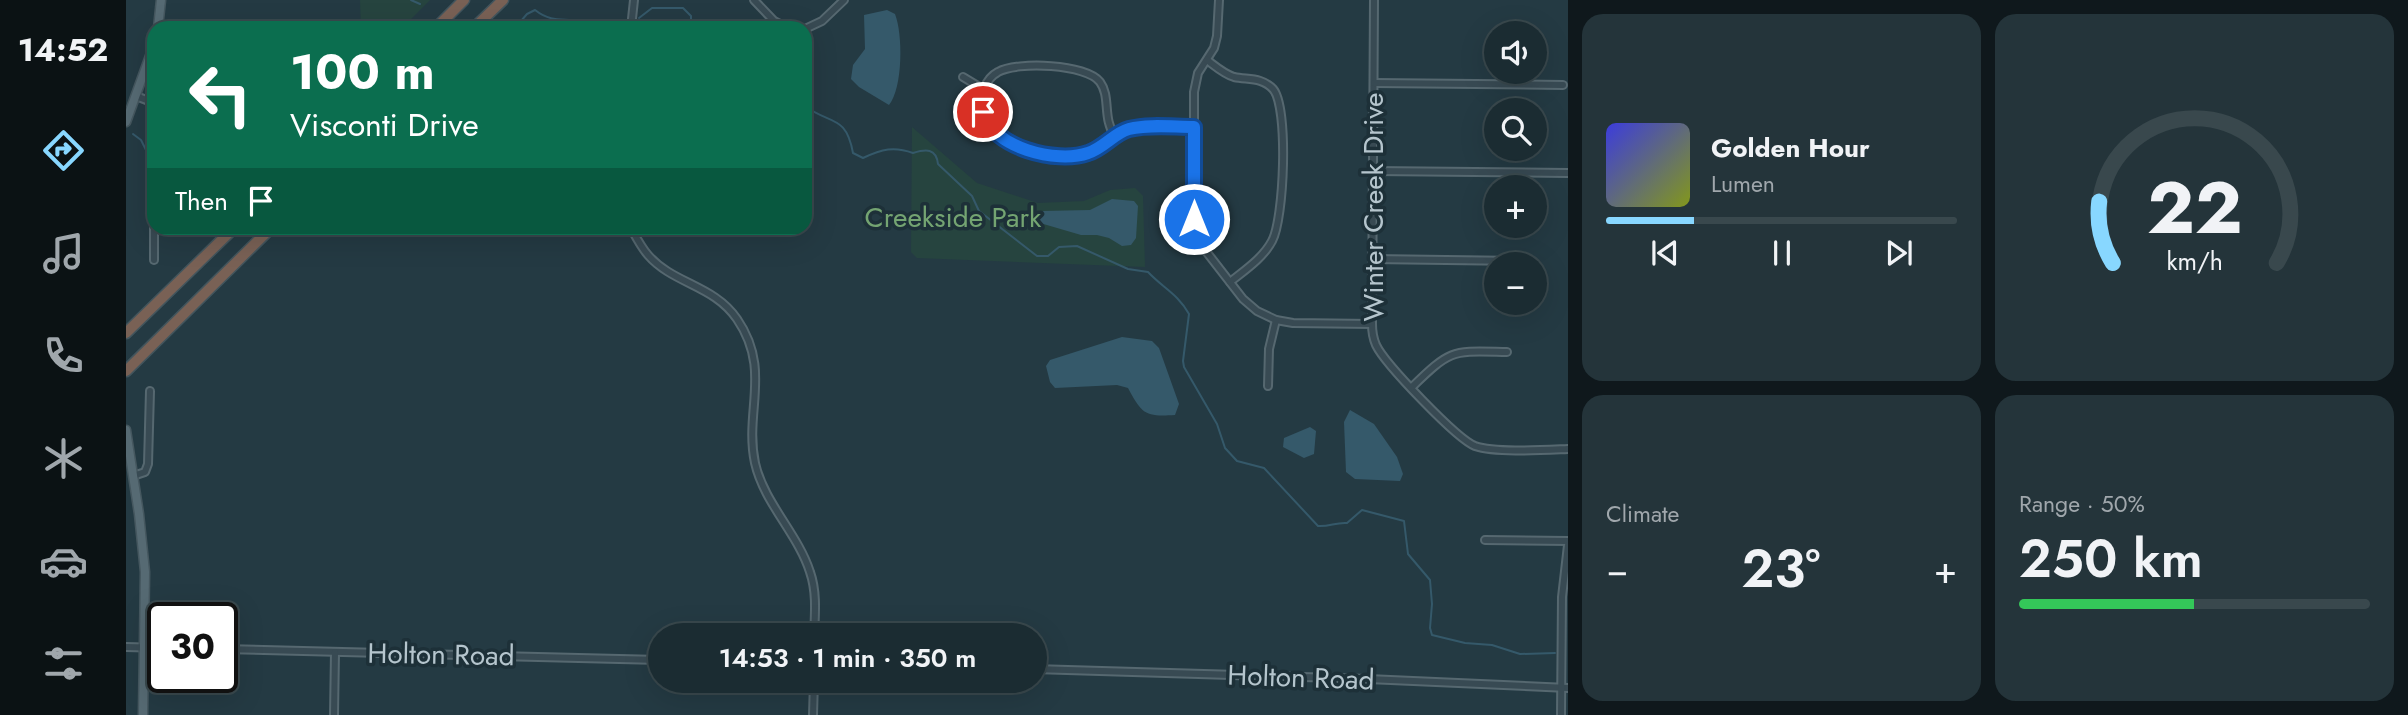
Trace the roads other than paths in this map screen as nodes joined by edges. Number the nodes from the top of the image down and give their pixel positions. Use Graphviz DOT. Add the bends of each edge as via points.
graph roads {
  1 [pos="161,0"];
  2 [pos="464,0"];
  3 [pos="503,0"];
  4 [pos="634,0"];
  5 [pos="754,0"];
  6 [pos="844,0"];
  7 [pos="1219,0"];
  8 [pos="1374,0"];
  9 [pos="159,21"];
  10 [pos="443,21"];
  11 [pos="481,21"];
  12 [pos="632,21"];
  13 [pos="774,21"];
  14 [pos="812,26"];
  15 [pos="1206,60"];
  16 [pos="147,65"];
  17 [pos="962,77"];
  18 [pos="1374,83"];
  19 [pos="1563,85"];
  20 [pos="983,89"];
  21 [pos="136,96"];
  22 [pos="147,100"];
  23 [pos="126,122"];
  24 [pos="1194,127"];
  25 [pos="1115,137"];
  26 [pos="1373,171"];
  27 [pos="1568,173"];
  28 [pos="154,235"];
  29 [pos="227,235"];
  30 [pos="264,235"];
  31 [pos="635,235"];
  32 [pos="1372,259"];
  33 [pos="154,260"];
  34 [pos="1484,261"];
  35 [pos="1230,282"];
  36 [pos="1276,320"];
  37 [pos="1372,324"];
  38 [pos="126,333"];
  39 [pos="1507,352"];
  40 [pos="126,371"];
  41 [pos="1268,386"];
  42 [pos="1412,387"];
  43 [pos="150,391"];
  44 [pos="126,430"];
  45 [pos="1568,449"];
  46 [pos="133,476"];
  47 [pos="1485,540"];
  48 [pos="1568,543"];
  49 [pos="814,623"];
  50 [pos="126,647"];
  51 [pos="144,648"];
  52 [pos="238,649"];
  53 [pos="335,652"];
  54 [pos="648,660"];
  55 [pos="1047,669"];
  56 [pos="1564,688"];
  57 [pos="814,693"];
  58 [pos="143,715"];
  59 [pos="334,715"];
  60 [pos="813,715"];
  61 [pos="1560,715"];
  1 -- 9 [label="main road"];
  2 -- 10 [label="highway"];
  3 -- 11 [label="highway"];
  4 -- 12 [label="street"];
  5 -- 13 [label="street"];
  6 -- 14 [label="street"];
  7 -- 15 [label="street" via="1217,36"];
  8 -- 18 [label="street, Winter Creek Drive"];
  15 -- 24 [label="street" via="1194,92"];
  15 -- 35 [label="street" via="1233,77 1265,82 1276,92 1282,111 1282,204 1276,233 1258,259"];
  16 -- 21 [label="main road"];
  17 -- 20 [label="street"];
  18 -- 19 [label="street"];
  18 -- 26 [label="street, Winter Creek Drive"];
  20 -- 25 [label="street" via="987,125 1027,151 1085,155"];
  20 -- 25 [label="street" via="992,76 1017,66 1090,73 1105,90 1108,128"];
  21 -- 22 [label="street"];
  21 -- 23 [label="main road"];
  24 -- 25 [label="street" via="1137,127"];
  24 -- 35 [label="street" via="1195,227 1205,250"];
  26 -- 27 [label="street"];
  26 -- 32 [label="street, Winter Creek Drive"];
  28 -- 33 [label="street"];
  29 -- 38 [label="highway"];
  30 -- 40 [label="highway"];
  31 -- 49 [label="street" via="647,254 668,271 722,301 746,334 757,373 755,466 810,572"];
  32 -- 34 [label="street"];
  32 -- 37 [label="street, Winter Creek Drive"];
  35 -- 36 [label="street" via="1257,311"];
  36 -- 37 [label="street"];
  36 -- 41 [label="street"];
  37 -- 42 [label="street, Winter Creek Drive" via="1381,353"];
  39 -- 42 [label="street" via="1458,352 1435,364"];
  42 -- 45 [label="street, Winter Creek Drive" via="1474,445"];
  43 -- 46 [label="street" via="148,464 145,472"];
  44 -- 46 [label="main road"];
  46 -- 51 [label="main road" via="145,572"];
  47 -- 48 [label="street"];
  48 -- 56 [label="street" via="1562,587"];
  50 -- 51 [label="street"];
  51 -- 58 [label="main road"];
  52 -- 53 [label="street, Holton Road"];
  53 -- 54 [label="street, Holton Road"];
  53 -- 59 [label="street"];
  55 -- 56 [label="street, Holton Road"];
  56 -- 61 [label="street"];
  57 -- 60 [label="street"];
}
